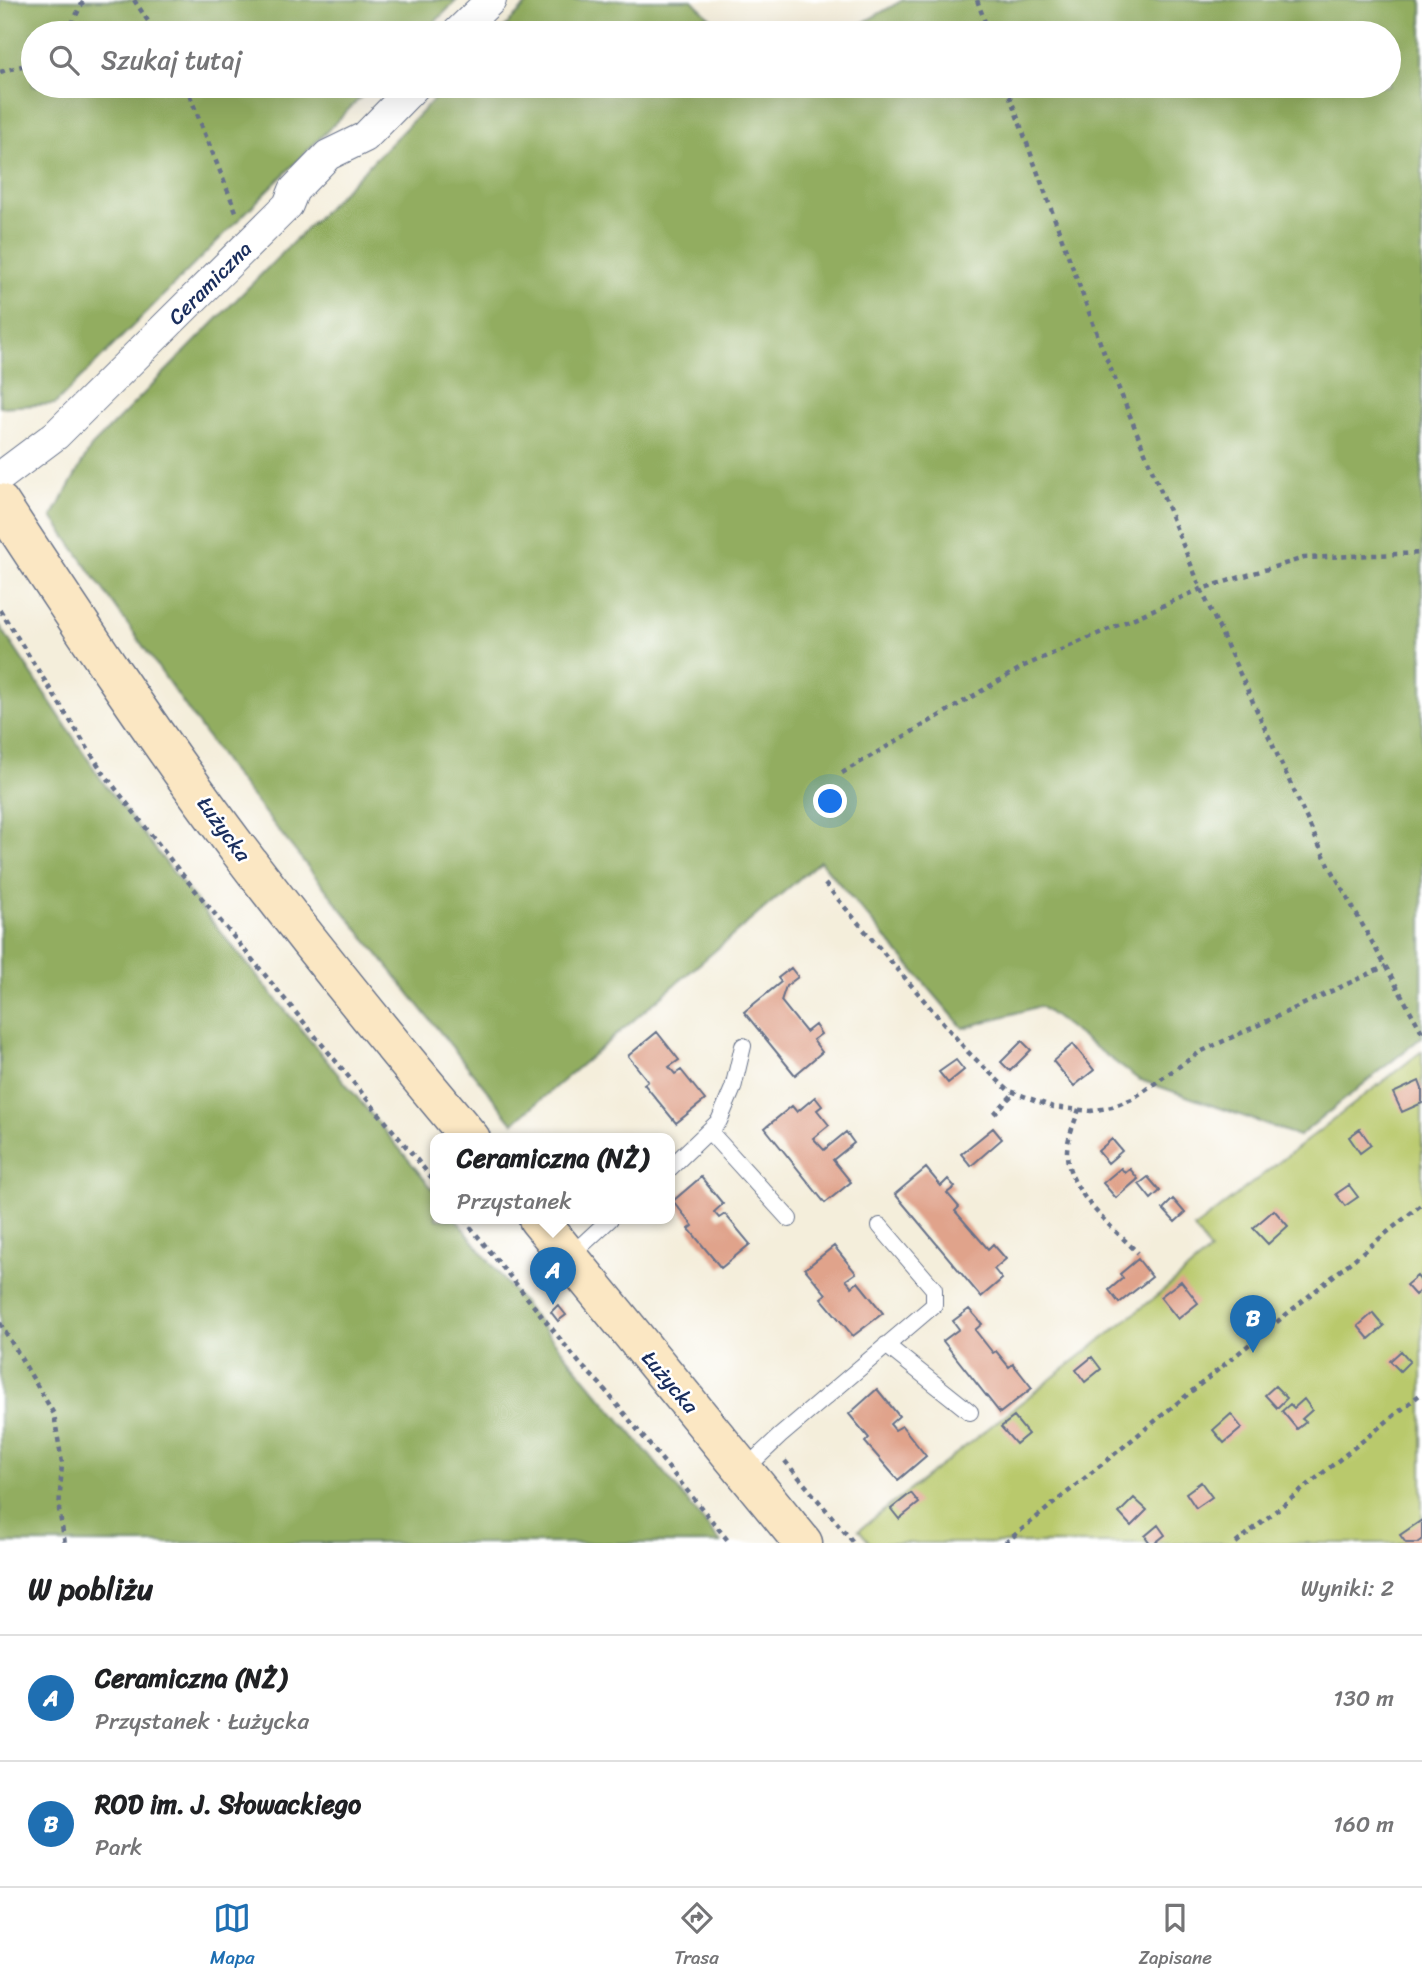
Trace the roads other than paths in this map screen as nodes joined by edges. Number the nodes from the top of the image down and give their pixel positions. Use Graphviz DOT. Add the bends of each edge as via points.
graph roads {
  1 [pos="491,0"];
  2 [pos="469,21"];
  3 [pos="403,98"];
  4 [pos="0,477"];
  5 [pos="0,503"];
  6 [pos="743,1046"];
  7 [pos="709,1131"];
  8 [pos="466,1133"];
  9 [pos="675,1163"];
  10 [pos="789,1219"];
  11 [pos="542,1224"];
  12 [pos="604,1224"];
  13 [pos="880,1226"];
  14 [pos="569,1256"];
  15 [pos="886,1345"];
  16 [pos="970,1412"];
  17 [pos="757,1457"];
  18 [pos="803,1543"];
  1 -- 2 [label="street"];
  3 -- 4 [label="street, Ceramiczna" via="365,137 328,155 294,190 288,205 56,436"];
  5 -- 8 [label="main road, Łużycka" via="237,848"];
  6 -- 7 [label="lane" via="733,1088 719,1121"];
  7 -- 9 [label="lane"];
  7 -- 10 [label="lane"];
  11 -- 14 [label="main road, Łużycka"];
  12 -- 14 [label="lane"];
  13 -- 15 [label="lane" via="934,1289 934,1306"];
  14 -- 17 [label="main road, Łużycka" via="614,1315"];
  15 -- 16 [label="lane"];
  15 -- 17 [label="lane"];
  17 -- 18 [label="main road, Łużycka"];
}
